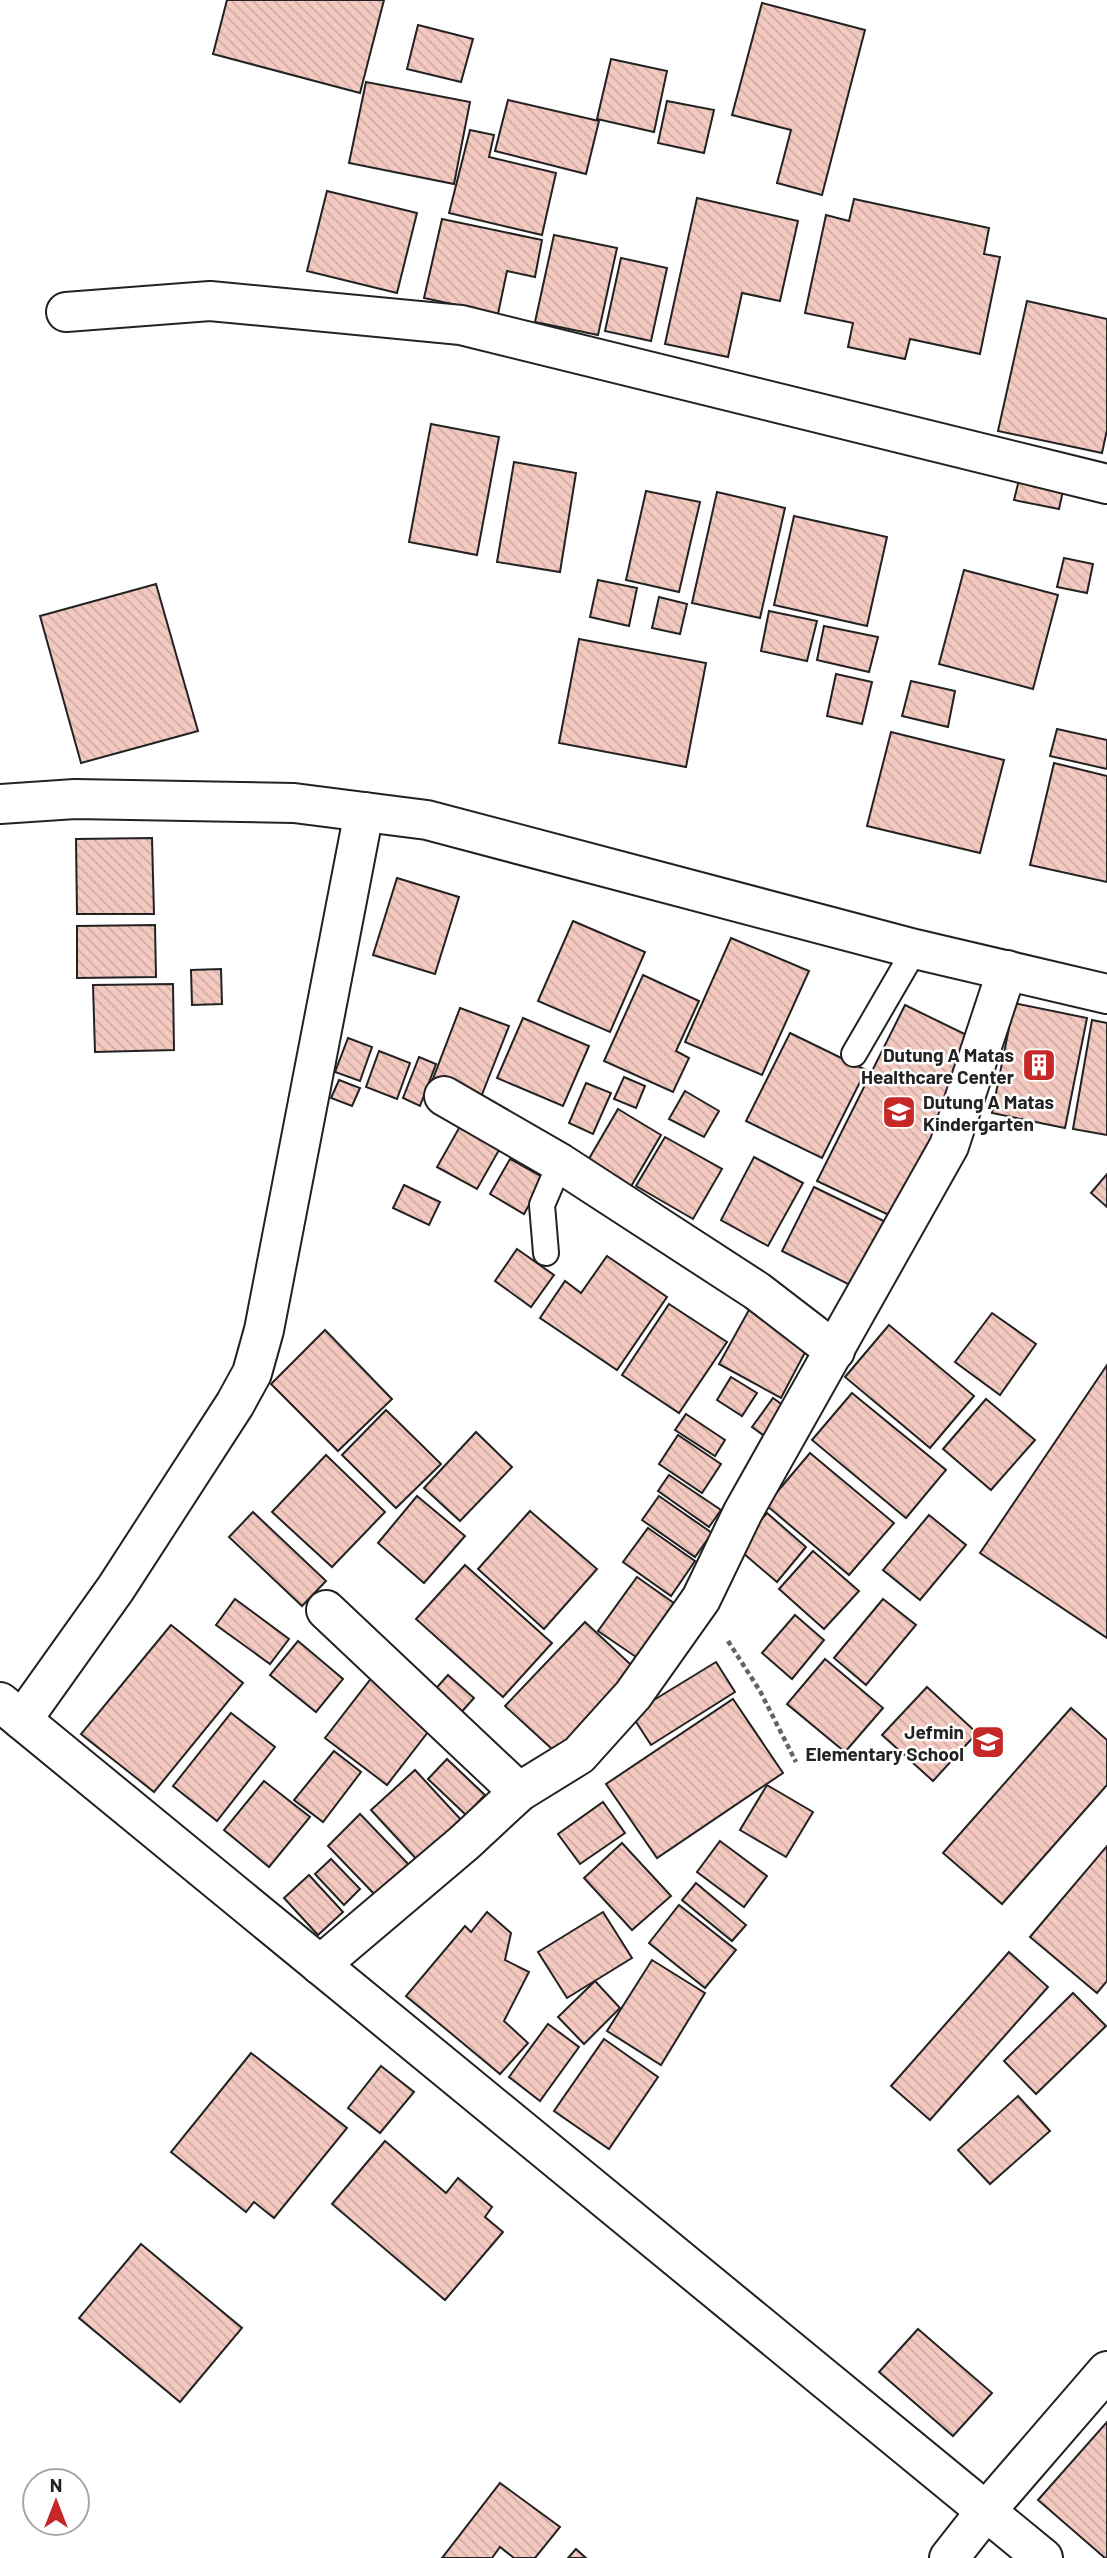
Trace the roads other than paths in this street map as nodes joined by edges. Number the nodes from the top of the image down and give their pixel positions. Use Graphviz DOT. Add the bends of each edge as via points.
graph roads {
  1 [pos="66,312"];
  2 [pos="1107,484"];
  3 [pos="0,804"];
  4 [pos="364,812"];
  5 [pos="915,949"];
  6 [pos="1007,971"];
  7 [pos="1107,994"];
  8 [pos="854,1054"];
  9 [pos="444,1096"];
  10 [pos="561,1163"];
  11 [pos="546,1253"];
  12 [pos="835,1351"];
  13 [pos="326,1610"];
  14 [pos="11,1711"];
  15 [pos="519,1792"];
  16 [pos="320,1965"];
  17 [pos="1107,2371"];
  18 [pos="986,2511"];
  19 [pos="948,2558"];
  20 [pos="1043,2558"];
  1 -- 2 [label="street" via="210,301 461,326"];
  3 -- 4 [label="street" via="75,799 294,803"];
  4 -- 5 [label="street" via="427,820"];
  4 -- 14 [label="street" via="262,1341 252,1373 116,1588"];
  5 -- 6 [label="street"];
  5 -- 8 [label="lane"];
  6 -- 7 [label="street"];
  6 -- 12 [label="street" via="949,1146"];
  9 -- 10 [label="street"];
  10 -- 11 [label="lane" via="541,1205"];
  10 -- 12 [label="street" via="757,1291"];
  12 -- 15 [label="street" via="743,1511 701,1600 633,1695 579,1755"];
  13 -- 15 [label="street"];
  14 -- 16 [label="street"];
  15 -- 16 [label="street"];
  16 -- 18 [label="street"];
  17 -- 18 [label="street"];
  18 -- 19 [label="street"];
  18 -- 20 [label="street"];
}
